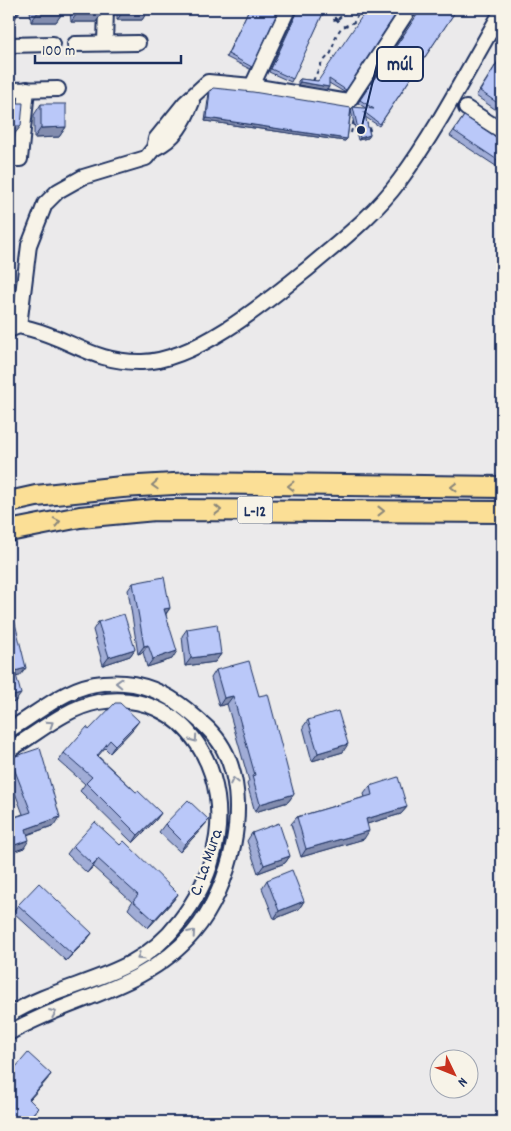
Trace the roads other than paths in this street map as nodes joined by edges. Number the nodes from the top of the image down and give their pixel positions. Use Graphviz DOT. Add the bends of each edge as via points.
graph roads {
  1 [pos="106,9"];
  2 [pos="288,9"];
  3 [pos="409,9"];
  4 [pos="502,11"];
  5 [pos="105,43"];
  6 [pos="138,43"];
  7 [pos="53,44"];
  8 [pos="75,44"];
  9 [pos="9,45"];
  10 [pos="252,86"];
  11 [pos="27,89"];
  12 [pos="58,89"];
  13 [pos="9,90"];
  14 [pos="466,108"];
  15 [pos="502,132"];
  16 [pos="15,159"];
  17 [pos="14,328"];
  18 [pos="502,487"];
  19 [pos="9,502"];
  20 [pos="502,512"];
  21 [pos="9,531"];
  22 [pos="9,730"];
  23 [pos="9,750"];
  24 [pos="9,1015"];
  25 [pos="10,1030"];
  1 -- 5 [label="street"];
  2 -- 10 [label="street"];
  3 -- 10 [label="street" via="348,102"];
  4 -- 17 [label="street" via="412,163 389,194 346,238 242,321 169,357 145,362 106,359 43,332"];
  5 -- 6 [label="street"];
  5 -- 8 [label="street"];
  7 -- 9 [label="street"];
  10 -- 17 [label="street" via="208,82 194,97 178,130 146,158 83,177 45,204 29,245"];
  11 -- 12 [label="street"];
  11 -- 13 [label="street"];
  11 -- 16 [label="street"];
  14 -- 15 [label="street"];
  18 -- 19 [label="highway, L-12, one-way" via="191,483 122,487"];
  21 -- 20 [label="highway, L-12, one-way" via="80,517 155,510"];
  25 -- 22 [label="street, C. La Mura, one-way" via="139,977 179,947 193,933 215,897 230,855 237,817 231,767 213,734 169,696 146,687 102,683 79,688"];
  23 -- 24 [label="street, one-way" via="75,710 96,702 138,702 162,710 192,734 211,767 218,807 214,854 206,876 179,923 158,944 117,972 47,996"];
}
